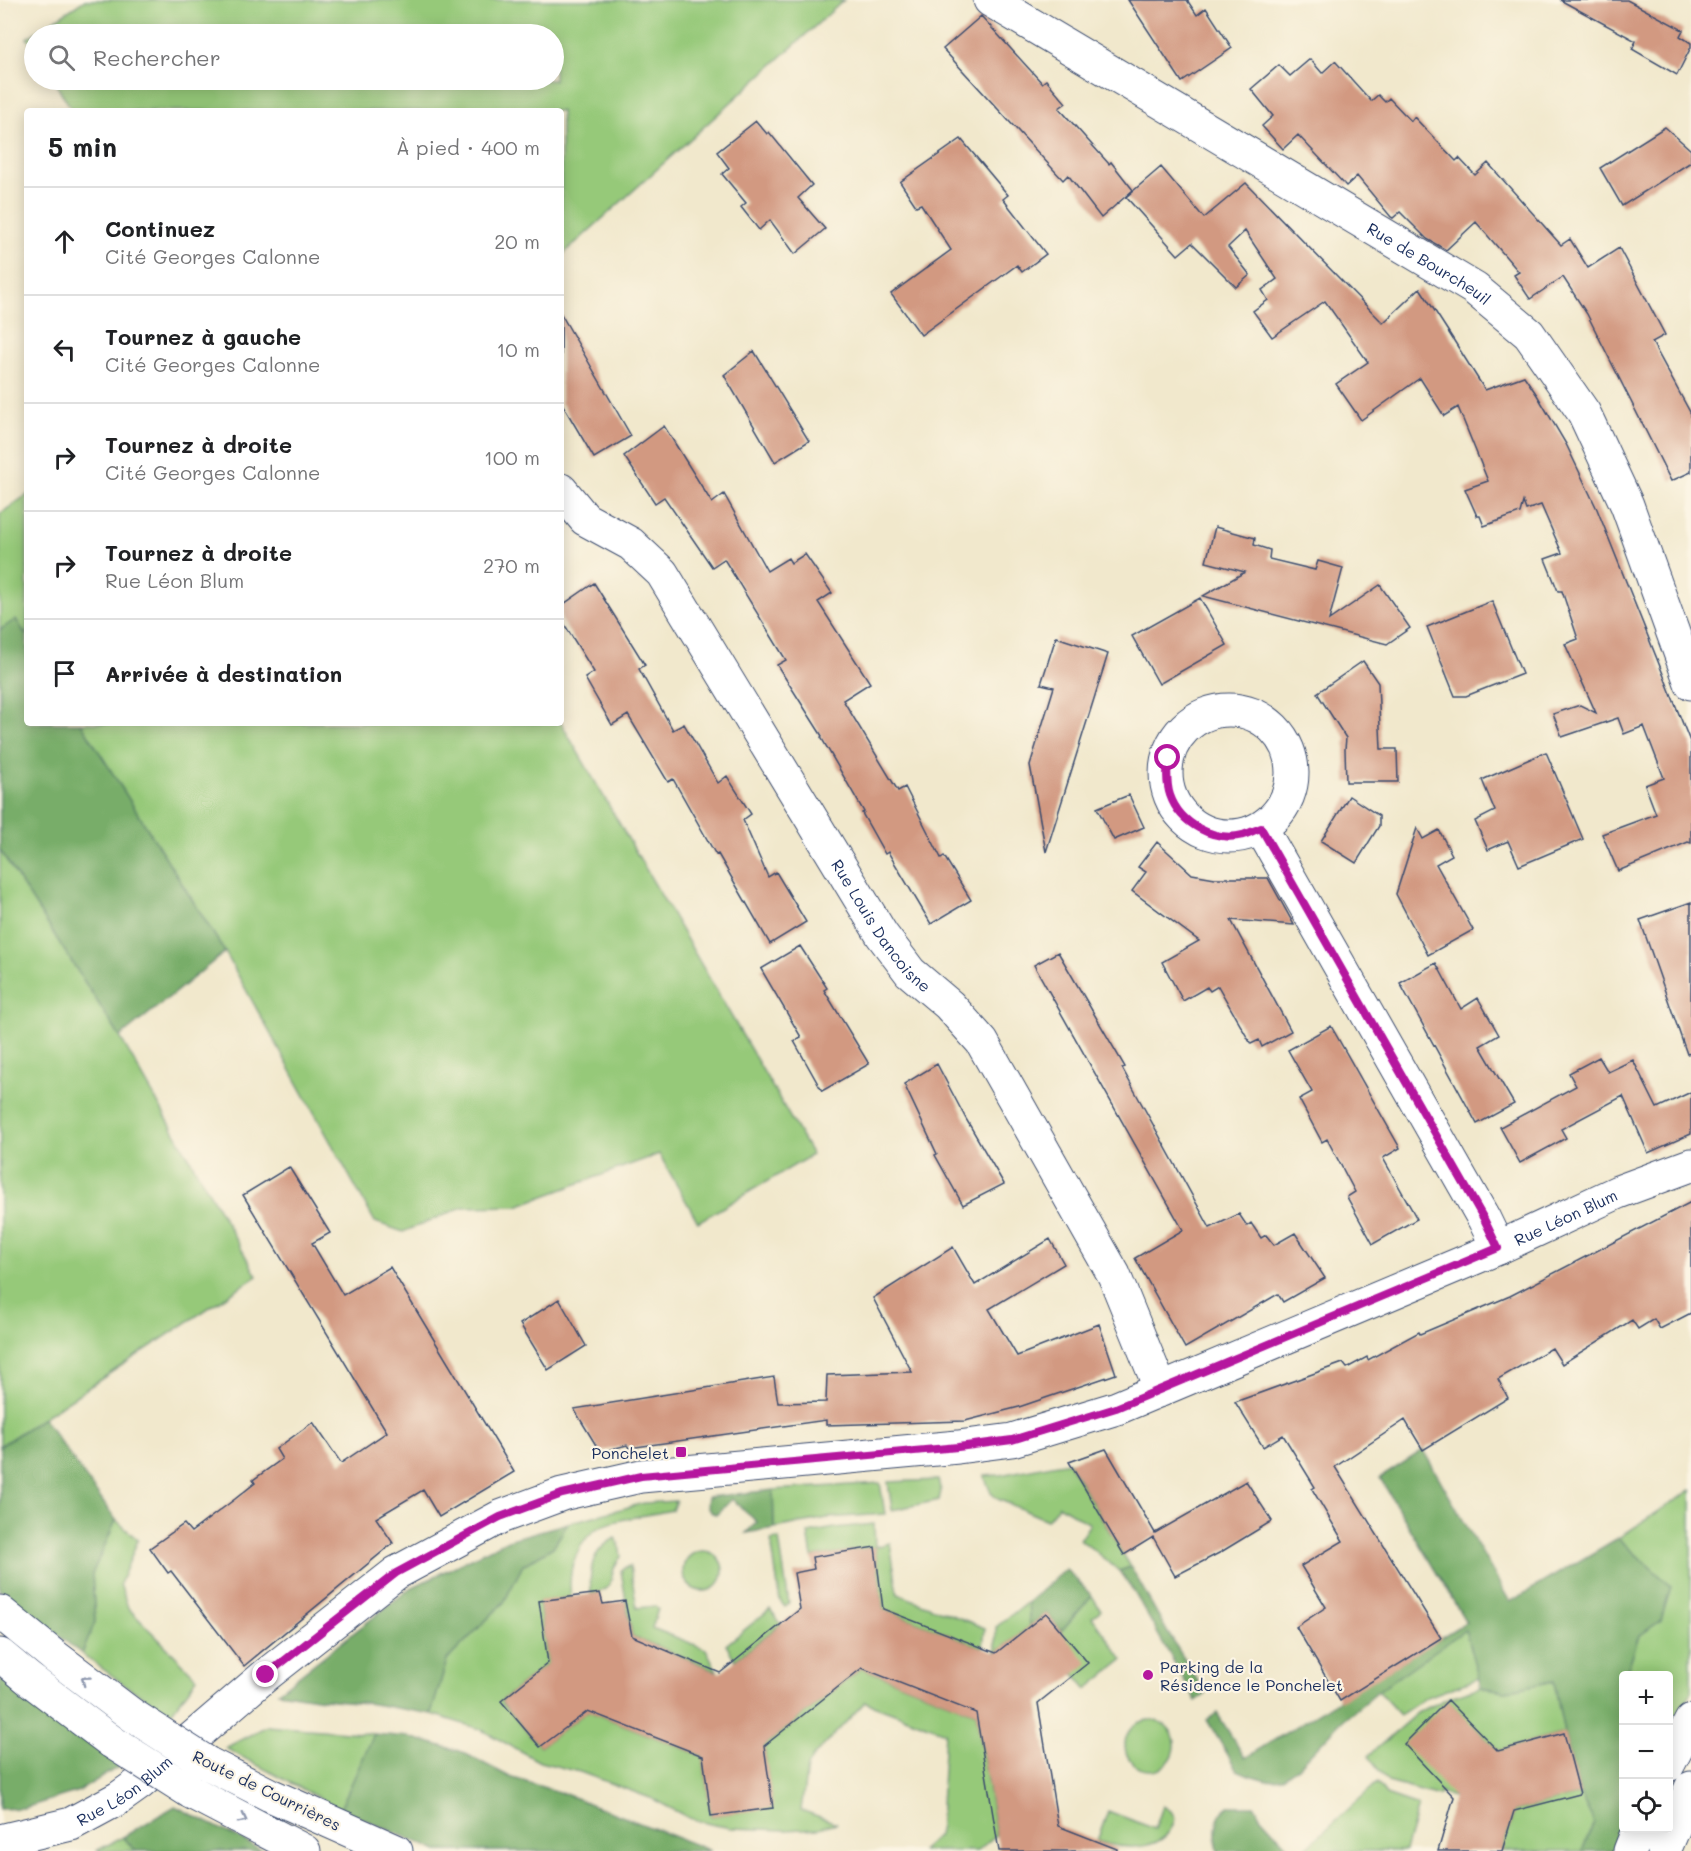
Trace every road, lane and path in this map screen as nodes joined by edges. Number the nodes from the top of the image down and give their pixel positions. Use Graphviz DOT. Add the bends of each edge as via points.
graph roads {
  1 [pos="990,0"];
  2 [pos="564,494"];
  3 [pos="1691,683"];
  4 [pos="1261,828"];
  5 [pos="1691,1165"];
  6 [pos="1498,1248"];
  7 [pos="1161,1390"];
  8 [pos="0,1612"];
  9 [pos="0,1655"];
  10 [pos="1691,1721"];
  11 [pos="1673,1755"];
  12 [pos="1691,1788"];
  13 [pos="1637,1833"];
  14 [pos="0,1841"];
  15 [pos="304,1851"];
  16 [pos="396,1851"];
  17 [pos="1630,1851"];
  18 [pos="1664,1851"];
  1 -- 3 [label="street, Rue de Bourcheuil" via="1475,288 1529,334 1584,413 1618,484"];
  2 -- 7 [label="street, Rue Louis Dancoisne" via="585,519 631,544 662,573 882,935 910,972 949,1005 982,1042 1114,1275"];
  4 -- 6 [label="street"];
  5 -- 6 [label="street, Rue Léon Blum" via="1618,1192"];
  6 -- 7 [label="street, Rue Léon Blum"];
  7 -- 14 [label="street, Rue Léon Blum" via="1012,1440 641,1476 562,1494 500,1517 396,1573 119,1798 71,1824"];
  16 -- 8 [label="street, Route de Courrières, one-way, bridge" via="207,1763 132,1715"];
  9 -- 15 [label="street, Route de Courrières, one-way, bridge" via="112,1742 191,1792"];
  10 -- 11 [label="street"];
  12 -- 18 [label="street"];
  13 -- 17 [label="street"];
}
